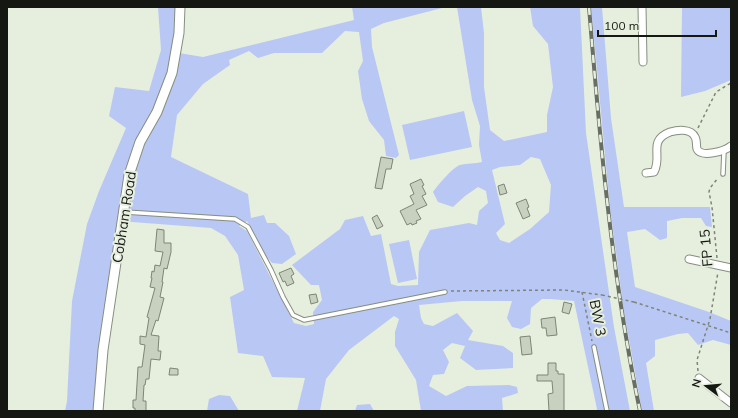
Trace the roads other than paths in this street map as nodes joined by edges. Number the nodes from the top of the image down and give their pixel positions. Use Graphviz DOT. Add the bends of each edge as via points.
graph roads {
  1 [pos="180,7"];
  2 [pos="642,7"];
  3 [pos="643,62"];
  4 [pos="731,146"];
  5 [pos="724,151"];
  6 [pos="646,173"];
  7 [pos="722,174"];
  8 [pos="124,212"];
  9 [pos="689,259"];
  10 [pos="731,268"];
  11 [pos="445,292"];
  12 [pos="594,347"];
  13 [pos="700,378"];
  14 [pos="731,403"];
  15 [pos="98,411"];
  16 [pos="607,411"];
  1 -- 8 [label="street, Cobham Road" via="179,33 172,73 157,112 140,142 129,175"];
  2 -- 3 [label="street"];
  4 -- 5 [label="street"];
  5 -- 6 [label="street" via="700,152 692,133 680,130 672,132 658,140 656,168 654,172"];
  5 -- 7 [label="lane"];
  8 -- 11 [label="lane" via="235,219 248,228 293,315 304,320"];
  8 -- 15 [label="street, Cobham Road" via="103,350"];
  9 -- 10 [label="street"];
  12 -- 16 [label="lane"];
  13 -- 14 [label="street"];
}
